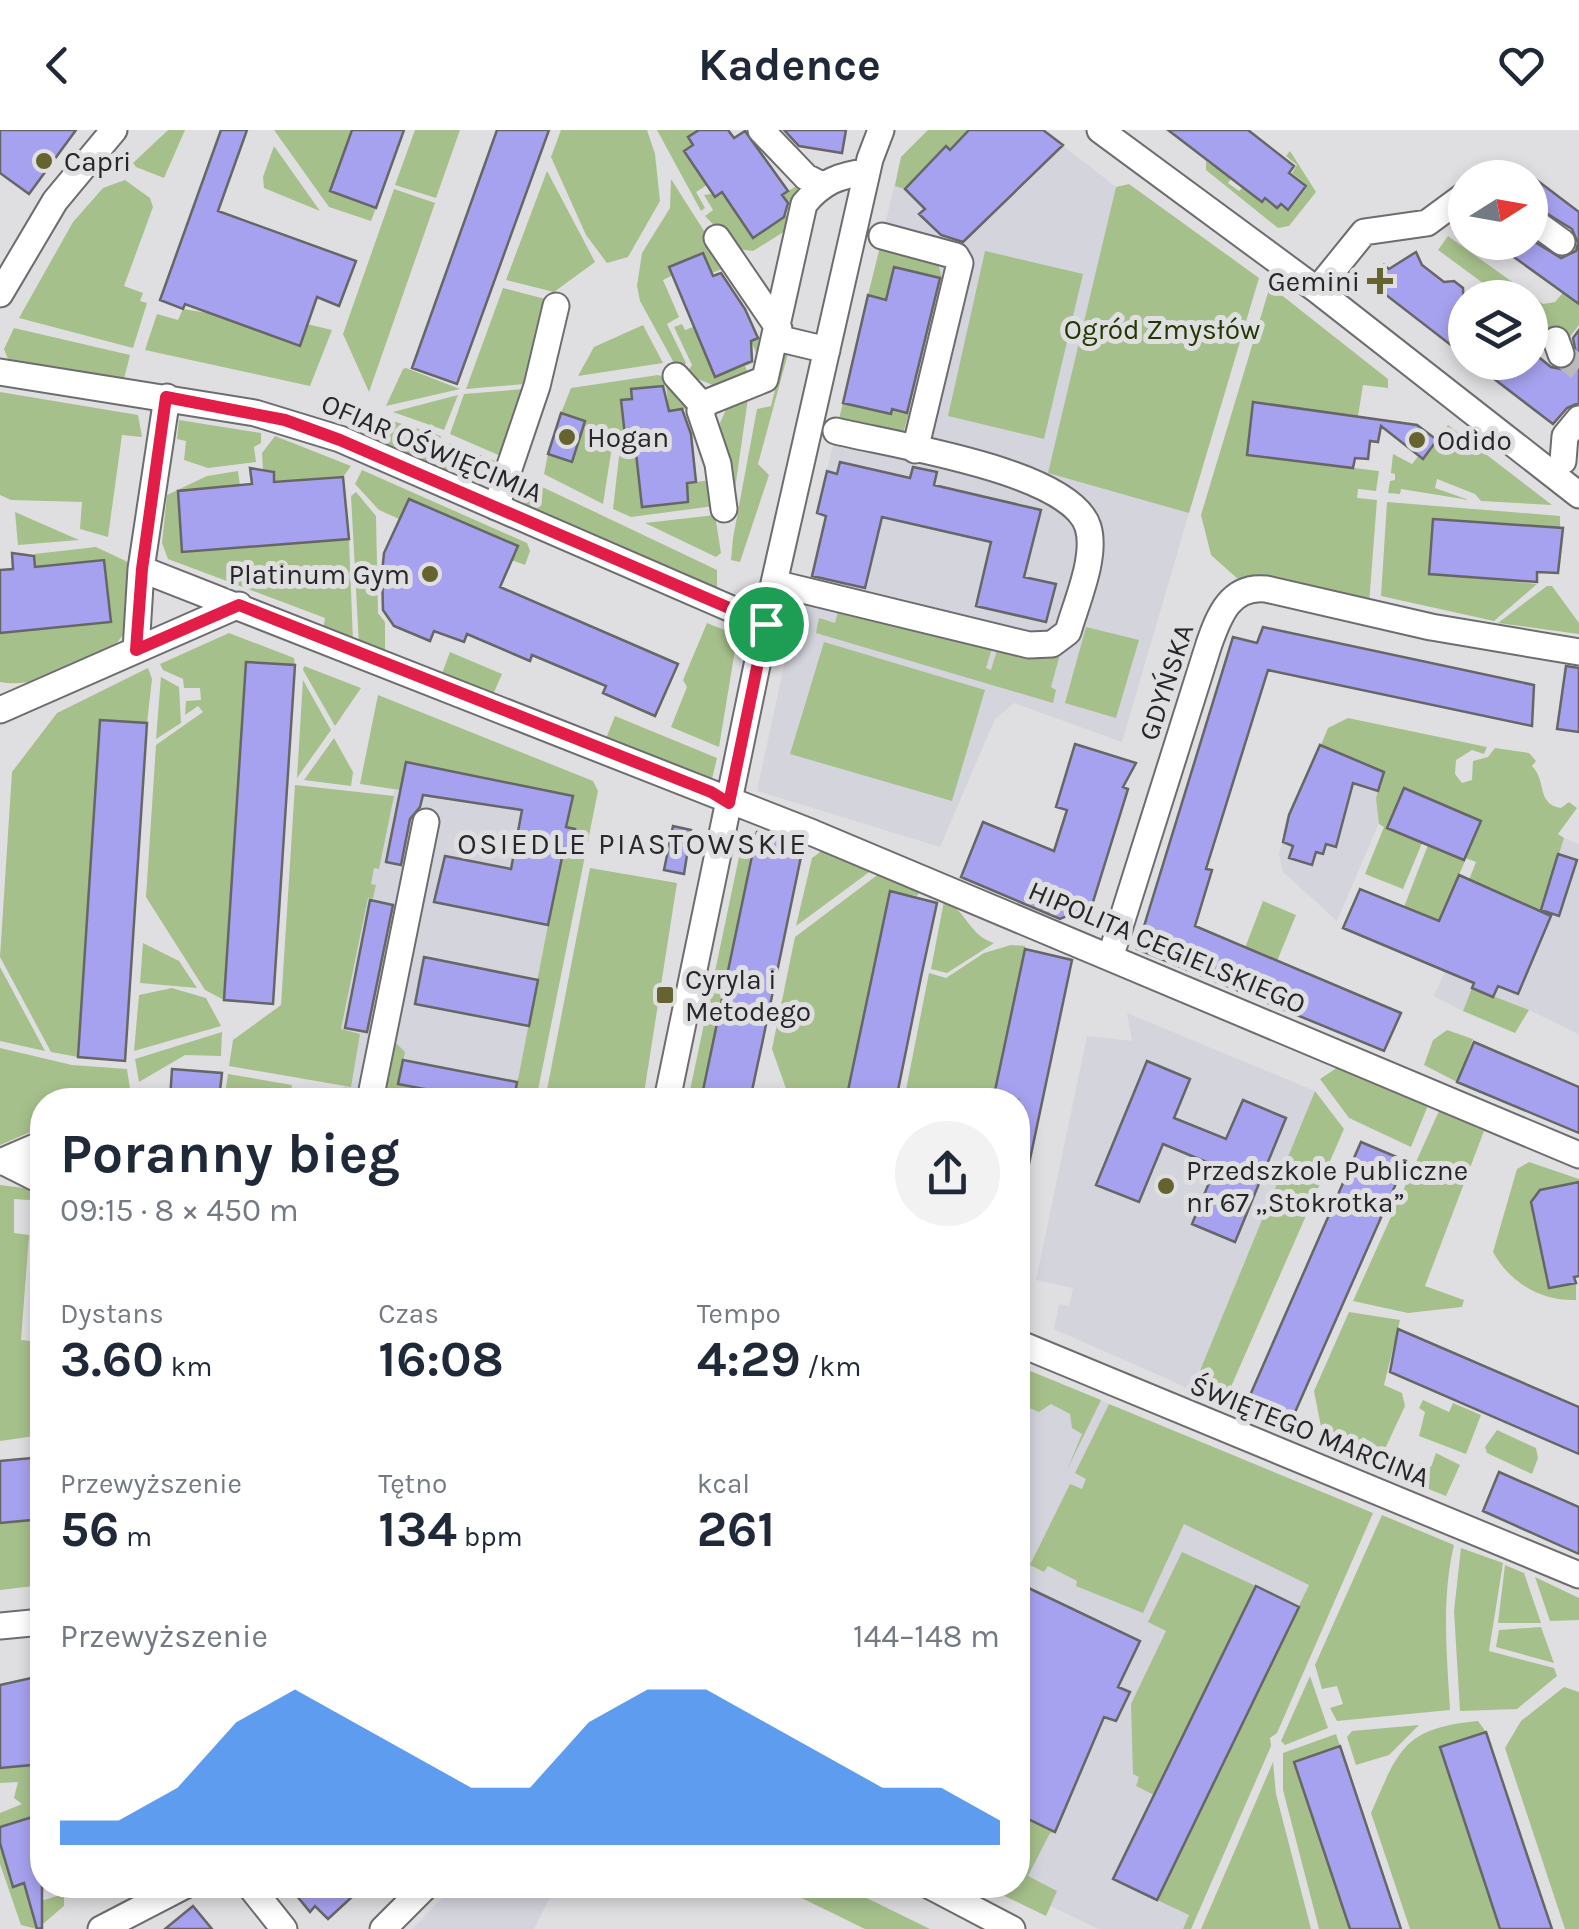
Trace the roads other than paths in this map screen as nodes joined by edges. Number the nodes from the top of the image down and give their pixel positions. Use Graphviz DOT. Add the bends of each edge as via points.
graph roads {
  1 [pos="114,130"];
  2 [pos="761,130"];
  3 [pos="873,130"];
  4 [pos="881,130"];
  5 [pos="1100,130"];
  6 [pos="868,172"];
  7 [pos="820,184"];
  8 [pos="1448,208"];
  9 [pos="1548,232"];
  10 [pos="882,236"];
  11 [pos="717,238"];
  12 [pos="1562,242"];
  13 [pos="1317,290"];
  14 [pos="0,294"];
  15 [pos="556,306"];
  16 [pos="778,334"];
  17 [pos="828,350"];
  18 [pos="0,372"];
  19 [pos="676,376"];
  20 [pos="166,397"];
  21 [pos="703,406"];
  22 [pos="1579,419"];
  23 [pos="836,431"];
  24 [pos="915,450"];
  25 [pos="1571,460"];
  26 [pos="1534,462"];
  27 [pos="1579,495"];
  28 [pos="496,508"];
  29 [pos="724,509"];
  30 [pos="142,569"];
  31 [pos="774,583"];
  32 [pos="239,605"];
  33 [pos="766,624"];
  34 [pos="136,650"];
  35 [pos="1579,652"];
  36 [pos="0,710"];
  37 [pos="729,803"];
  38 [pos="426,822"];
  39 [pos="1111,955"];
  40 [pos="379,1088"];
  41 [pos="670,1088"];
  42 [pos="30,1149"];
  43 [pos="1579,1155"];
  44 [pos="1,1162"];
  45 [pos="30,1176"];
  46 [pos="1030,1348"];
  47 [pos="1579,1574"];
  48 [pos="30,1623"];
  49 [pos="0,1626"];
  50 [pos="161,1898"];
  51 [pos="259,1898"];
  52 [pos="415,1898"];
  53 [pos="953,1898"];
  54 [pos="101,1929"];
  55 [pos="284,1929"];
  56 [pos="383,1929"];
  57 [pos="1012,1929"];
  1 -- 14 [label="street" via="55,201"];
  2 -- 7 [label="street"];
  3 -- 6 [label="street"];
  4 -- 6 [label="street"];
  5 -- 13 [label="street"];
  6 -- 7 [label="street"];
  6 -- 17 [label="street"];
  7 -- 16 [label="street" via="804,204"];
  8 -- 13 [label="street" via="1428,223 1371,225"];
  9 -- 12 [label="street"];
  10 -- 24 [label="street" via="956,256 960,263"];
  11 -- 16 [label="street"];
  13 -- 26 [label="street"];
  15 -- 28 [label="street" via="538,386"];
  16 -- 17 [label="street"];
  16 -- 21 [label="street" via="765,379"];
  17 -- 31 [label="street"];
  18 -- 20 [label="street, OFIAR OŚWIĘCIMIA"];
  19 -- 21 [label="street"];
  20 -- 28 [label="street, OFIAR OŚWIĘCIMIA" via="303,426"];
  20 -- 30 [label="street"];
  21 -- 29 [label="street"];
  22 -- 25 [label="street" via="1565,436"];
  23 -- 24 [label="street"];
  24 -- 31 [label="street" via="1036,480 1080,509 1090,548 1061,640 1029,645"];
  25 -- 26 [label="street"];
  26 -- 27 [label="street"];
  28 -- 33 [label="street, OFIAR OŚWIĘCIMIA"];
  30 -- 32 [label="street, HIPOLITA CEGIELSKIEGO"];
  30 -- 34 [label="street"];
  31 -- 33 [label="street"];
  32 -- 34 [label="street"];
  32 -- 37 [label="street, HIPOLITA CEGIELSKIEGO"];
  33 -- 37 [label="street"];
  34 -- 36 [label="street"];
  35 -- 39 [label="street, GDYŃSKA" via="1414,624 1266,588 1240,593 1224,607 1214,632"];
  37 -- 39 [label="street, HIPOLITA CEGIELSKIEGO"];
  37 -- 41 [label="street"];
  38 -- 40 [label="street"];
  39 -- 43 [label="street, HIPOLITA CEGIELSKIEGO"];
  42 -- 44 [label="street"];
  44 -- 45 [label="street"];
  46 -- 47 [label="street, ŚWIĘTEGO MARCINA"];
  48 -- 49 [label="street"];
  50 -- 54 [label="street"];
  51 -- 55 [label="street"];
  52 -- 56 [label="street"];
  53 -- 57 [label="street"];
}
